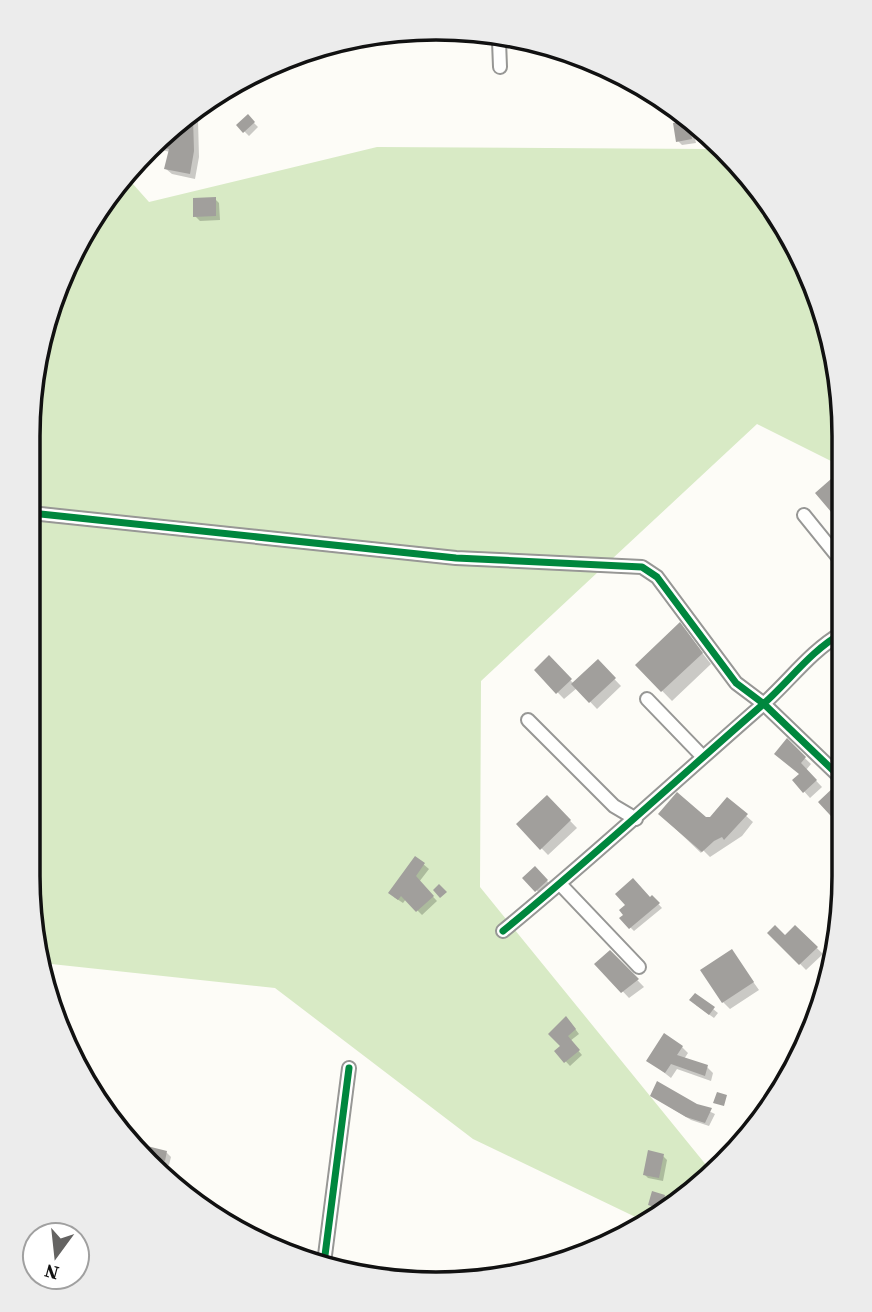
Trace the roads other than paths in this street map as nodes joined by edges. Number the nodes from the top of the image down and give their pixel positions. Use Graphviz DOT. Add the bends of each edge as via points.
graph roads {
  1 [pos="499,46"];
  2 [pos="500,67"];
  3 [pos="40,514"];
  4 [pos="804,515"];
  5 [pos="832,550"];
  6 [pos="832,639"];
  7 [pos="647,699"];
  8 [pos="764,704"];
  9 [pos="528,720"];
  10 [pos="703,757"];
  11 [pos="832,769"];
  12 [pos="636,819"];
  13 [pos="560,884"];
  14 [pos="503,931"];
  15 [pos="639,967"];
  16 [pos="349,1068"];
  17 [pos="325,1255"];
  1 -- 2 [label="street"];
  3 -- 8 [label="street" via="456,558 642,567 657,577 736,683"];
  4 -- 5 [label="street"];
  6 -- 8 [label="street" via="818,647"];
  7 -- 10 [label="street"];
  8 -- 10 [label="street"];
  8 -- 11 [label="street"];
  9 -- 12 [label="street" via="614,806"];
  10 -- 12 [label="street"];
  12 -- 13 [label="street"];
  13 -- 14 [label="street"];
  13 -- 15 [label="street"];
  16 -- 17 [label="street"];
}
